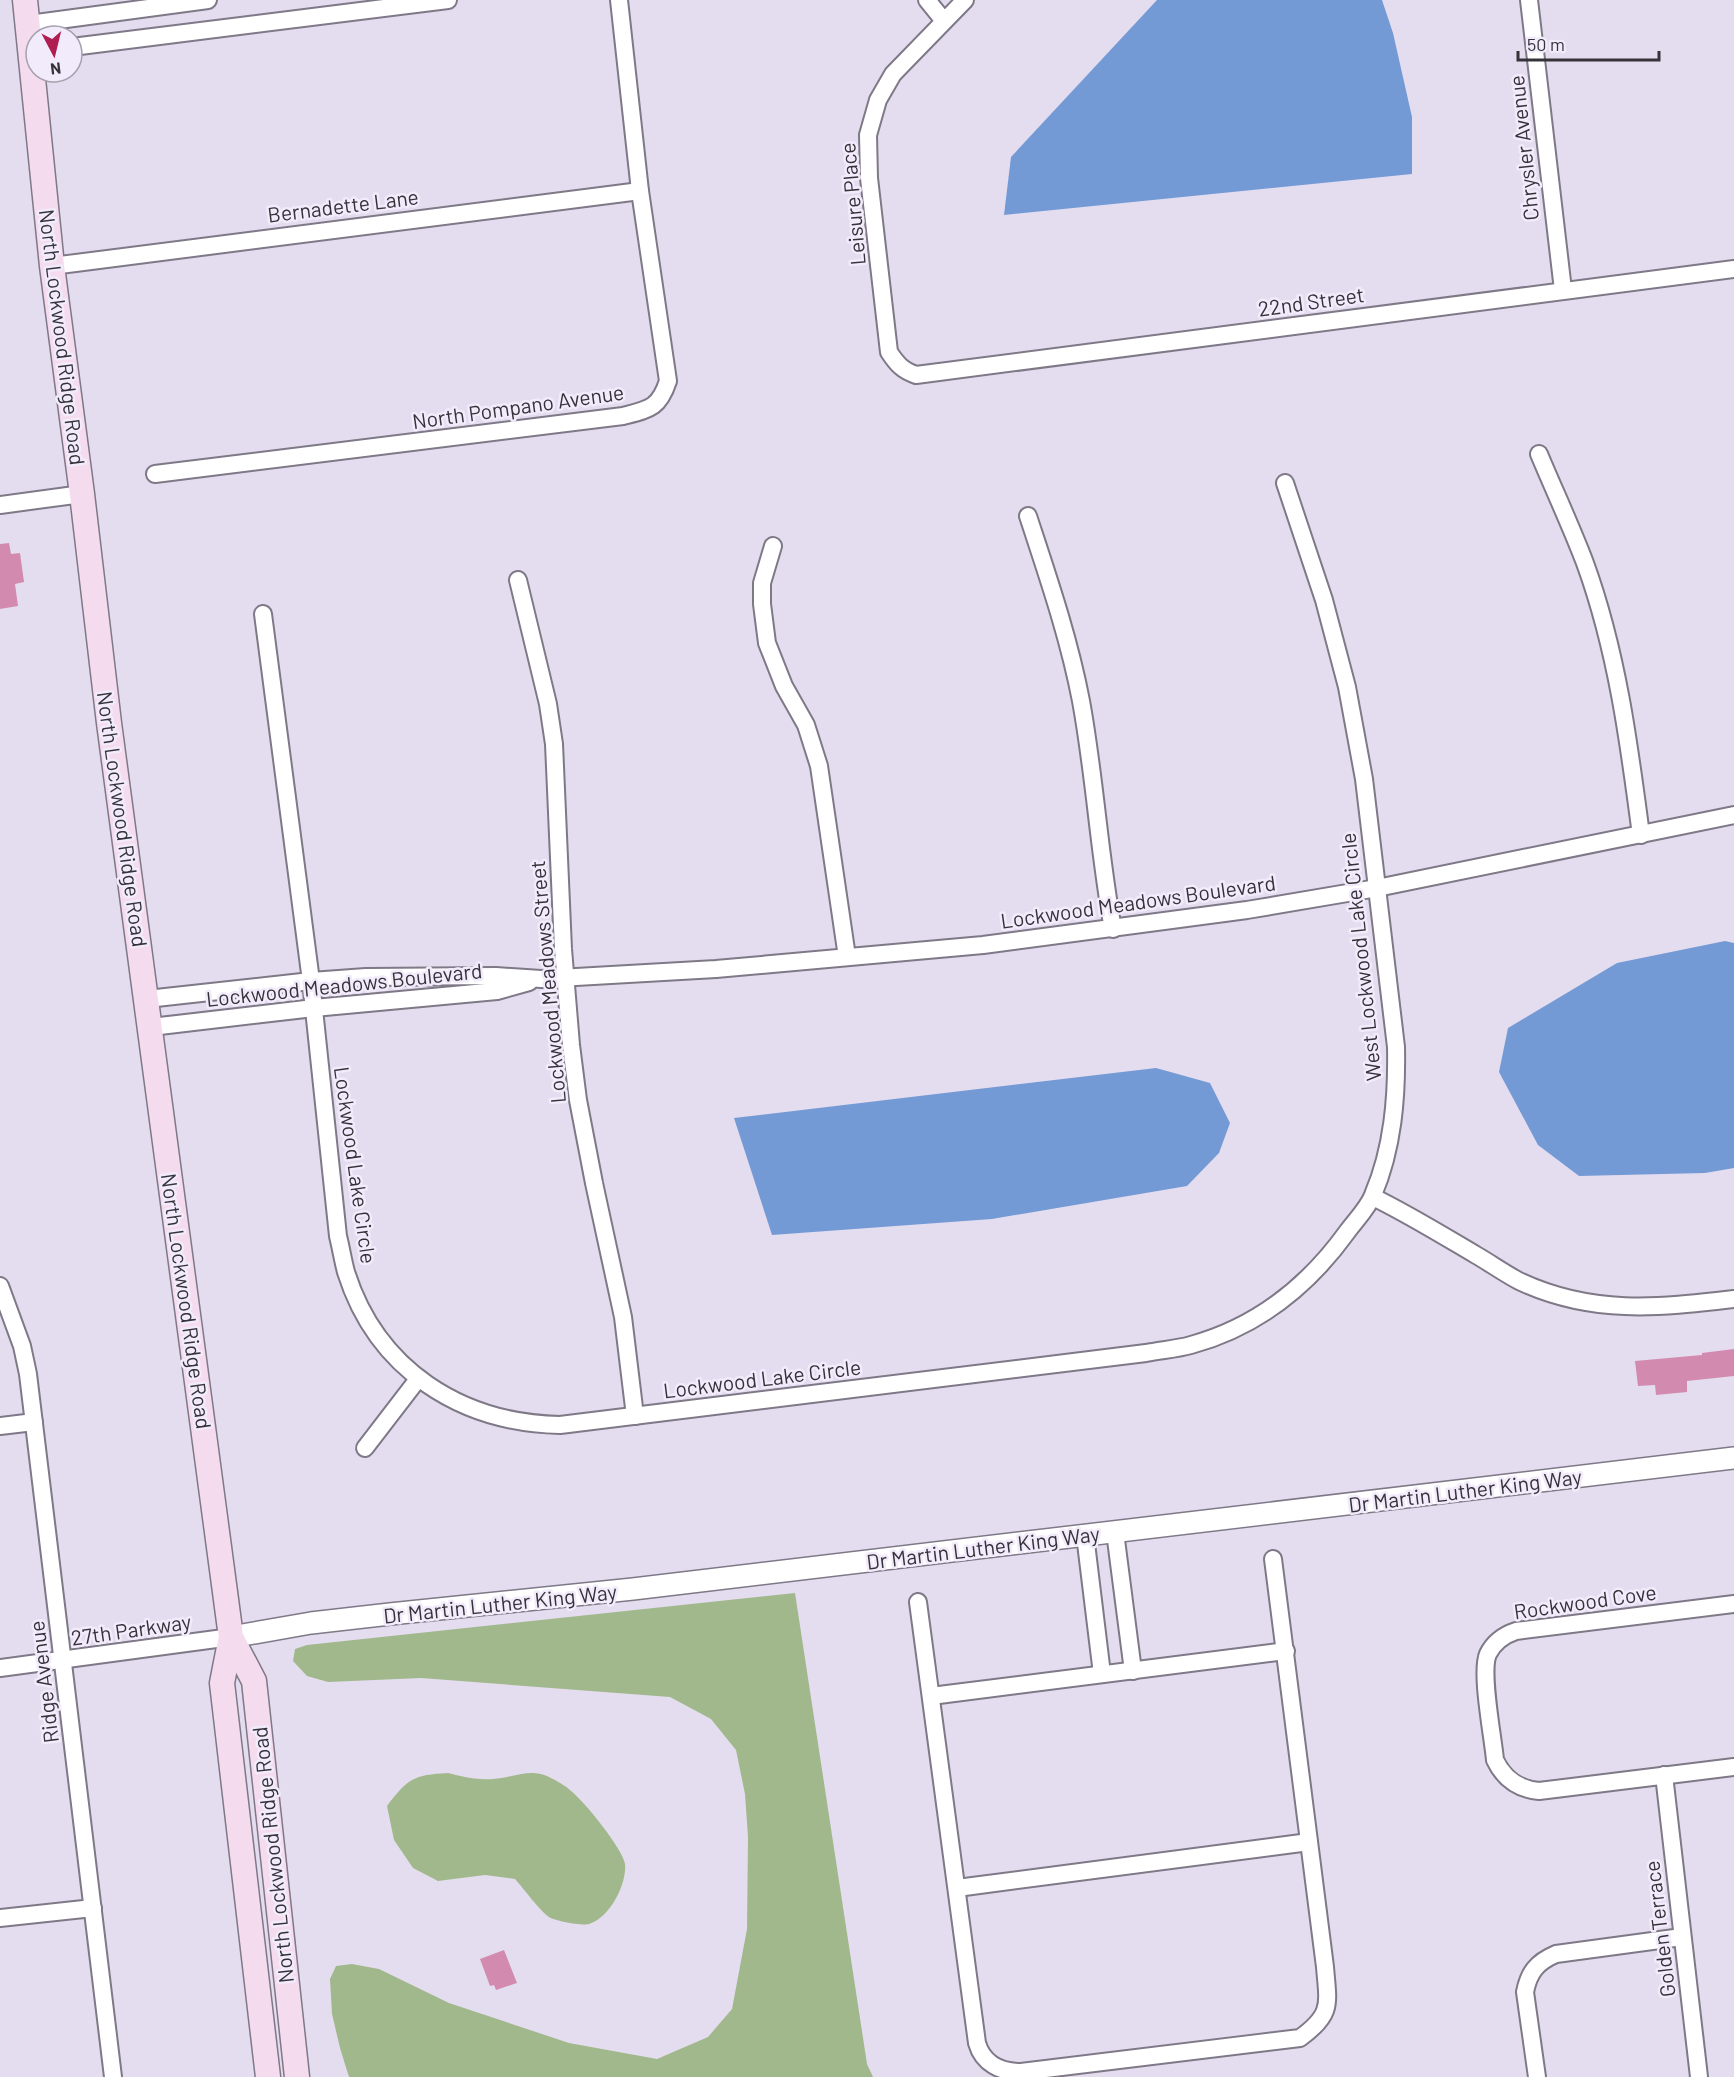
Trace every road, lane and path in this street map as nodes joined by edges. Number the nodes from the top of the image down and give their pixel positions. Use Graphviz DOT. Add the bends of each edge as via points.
graph roads {
  1 [pos="25,0"];
  2 [pos="208,0"];
  3 [pos="448,0"];
  4 [pos="619,0"];
  5 [pos="927,0"];
  6 [pos="964,0"];
  7 [pos="1529,0"];
  8 [pos="944,21"];
  9 [pos="29,24"];
  10 [pos="84,46"];
  11 [pos="37,84"];
  12 [pos="640,191"];
  13 [pos="52,266"];
  14 [pos="1734,269"];
  15 [pos="1563,290"];
  16 [pos="897,364"];
  17 [pos="1539,454"];
  18 [pos="155,474"];
  19 [pos="1284,483"];
  20 [pos="82,494"];
  21 [pos="0,505"];
  22 [pos="1028,516"];
  23 [pos="772,546"];
  24 [pos="518,580"];
  25 [pos="263,614"];
  26 [pos="1734,815"];
  27 [pos="1641,835"];
  28 [pos="1377,888"];
  29 [pos="1113,929"];
  30 [pos="847,957"];
  31 [pos="565,977"];
  32 [pos="541,979"];
  33 [pos="311,981"];
  34 [pos="147,999"];
  35 [pos="314,1008"];
  36 [pos="151,1027"];
  37 [pos="1373,1197"];
  38 [pos="0,1286"];
  39 [pos="1734,1299"];
  40 [pos="1087,1361"];
  41 [pos="418,1379"];
  42 [pos="635,1416"];
  43 [pos="34,1422"];
  44 [pos="0,1426"];
  45 [pos="365,1448"];
  46 [pos="1734,1458"];
  47 [pos="1115,1532"];
  48 [pos="1084,1535"];
  49 [pos="1273,1559"];
  50 [pos="918,1602"];
  51 [pos="1734,1604"];
  52 [pos="231,1637"];
  53 [pos="1286,1651"];
  54 [pos="63,1660"];
  55 [pos="0,1668"];
  56 [pos="1132,1671"];
  57 [pos="1102,1674"];
  58 [pos="931,1696"];
  59 [pos="1734,1767"];
  60 [pos="1664,1775"];
  61 [pos="1309,1842"];
  62 [pos="957,1888"];
  63 [pos="93,1908"];
  64 [pos="0,1918"];
  65 [pos="1682,1937"];
  66 [pos="112,2077"];
  67 [pos="268,2077"];
  68 [pos="297,2077"];
  69 [pos="1537,2077"];
  70 [pos="1699,2077"];
  1 -- 9 [label="main road, North Lockwood Ridge Road"];
  2 -- 9 [label="street"];
  3 -- 10 [label="street"];
  4 -- 12 [label="street, North Pompano Avenue"];
  5 -- 8 [label="street"];
  6 -- 8 [label="street, Leisure Place"];
  7 -- 15 [label="street, Chrysler Avenue"];
  8 -- 16 [label="street, Leisure Place" via="893,74 878,100 868,135 869,178 889,352"];
  11 -- 13 [label="main road, North Lockwood Ridge Road"];
  12 -- 13 [label="street, Bernadette Lane"];
  12 -- 18 [label="street, North Pompano Avenue" via="668,381 662,398 646,410"];
  13 -- 20 [label="main road, North Lockwood Ridge Road"];
  14 -- 15 [label="street, 22nd Street"];
  15 -- 16 [label="street, 22nd Street" via="916,375"];
  17 -- 27 [label="street" via="1585,564 1607,638 1628,732"];
  19 -- 28 [label="street, West Lockwood Lake Circle" via="1324,600 1347,687 1364,779"];
  20 -- 21 [label="street"];
  20 -- 34 [label="main road, North Lockwood Ridge Road"];
  22 -- 29 [label="street" via="1065,631 1081,702"];
  23 -- 30 [label="street" via="762,583 767,643 784,686 806,725 819,766"];
  24 -- 31 [label="street, Lockwood Meadows Street" via="554,744"];
  25 -- 33 [label="street, Lockwood Lake Circle"];
  26 -- 27 [label="street, Lockwood Meadows Boulevard"];
  27 -- 28 [label="street, Lockwood Meadows Boulevard"];
  28 -- 29 [label="street, Lockwood Meadows Boulevard"];
  28 -- 37 [label="street, West Lockwood Lake Circle" via="1396,1047 1397,1092 1393,1125"];
  29 -- 30 [label="street, Lockwood Meadows Boulevard"];
  30 -- 31 [label="street, Lockwood Meadows Boulevard"];
  31 -- 32 [label="street, Lockwood Meadows Boulevard"];
  31 -- 42 [label="street, Lockwood Meadows Street" via="578,1100 623,1317"];
  32 -- 33 [label="street, Lockwood Meadows Boulevard" via="366,977"];
  32 -- 35 [label="street, Lockwood Meadows Boulevard" via="497,991"];
  33 -- 34 [label="street, Lockwood Meadows Boulevard"];
  33 -- 35 [label="street, Lockwood Lake Circle"];
  34 -- 36 [label="main road, North Lockwood Ridge Road"];
  35 -- 36 [label="street, Lockwood Meadows Boulevard"];
  35 -- 41 [label="street, Lockwood Lake Circle" via="346,1272 379,1338"];
  36 -- 52 [label="main road, North Lockwood Ridge Road"];
  37 -- 39 [label="street" via="1519,1280 1553,1294 1603,1305 1650,1308"];
  37 -- 40 [label="street, West Lockwood Lake Circle" via="1314,1274 1247,1322 1191,1345"];
  38 -- 43 [label="street, Ridge Avenue" via="22,1346"];
  40 -- 42 [label="street, Lockwood Lake Circle"];
  41 -- 42 [label="street, Lockwood Lake Circle" via="451,1400 514,1422 560,1425"];
  41 -- 45 [label="street"];
  43 -- 44 [label="street"];
  43 -- 54 [label="street, Ridge Avenue"];
  46 -- 47 [label="street, Dr Martin Luther King Way"];
  47 -- 48 [label="street, Dr Martin Luther King Way"];
  47 -- 56 [label="street"];
  48 -- 52 [label="street, Dr Martin Luther King Way" via="311,1623"];
  48 -- 57 [label="street"];
  49 -- 53 [label="street"];
  50 -- 58 [label="street"];
  51 -- 60 [label="street, Rockwood Cove" via="1516,1631 1495,1643 1488,1654 1485,1674 1495,1760 1509,1781 1539,1791"];
  52 -- 54 [label="street, 27th Parkway"];
  52 -- 67 [label="main road, North Lockwood Ridge Road" via="222,1683"];
  52 -- 68 [label="main road, North Lockwood Ridge Road" via="254,1681"];
  53 -- 56 [label="street"];
  53 -- 61 [label="street"];
  54 -- 55 [label="street, 27th Parkway"];
  54 -- 63 [label="street, Ridge Avenue"];
  56 -- 57 [label="street"];
  57 -- 58 [label="street"];
  58 -- 62 [label="street"];
  59 -- 60 [label="street"];
  60 -- 65 [label="street, Golden Terrace"];
  61 -- 62 [label="street"];
  61 -- 62 [label="street" via="1327,1996 1326,2014 1300,2038 1007,2072 990,2064 980,2052"];
  63 -- 64 [label="street"];
  63 -- 66 [label="street, Ridge Avenue"];
  65 -- 69 [label="street" via="1556,1954 1534,1968 1525,1992"];
  65 -- 70 [label="street, Golden Terrace"];
}
